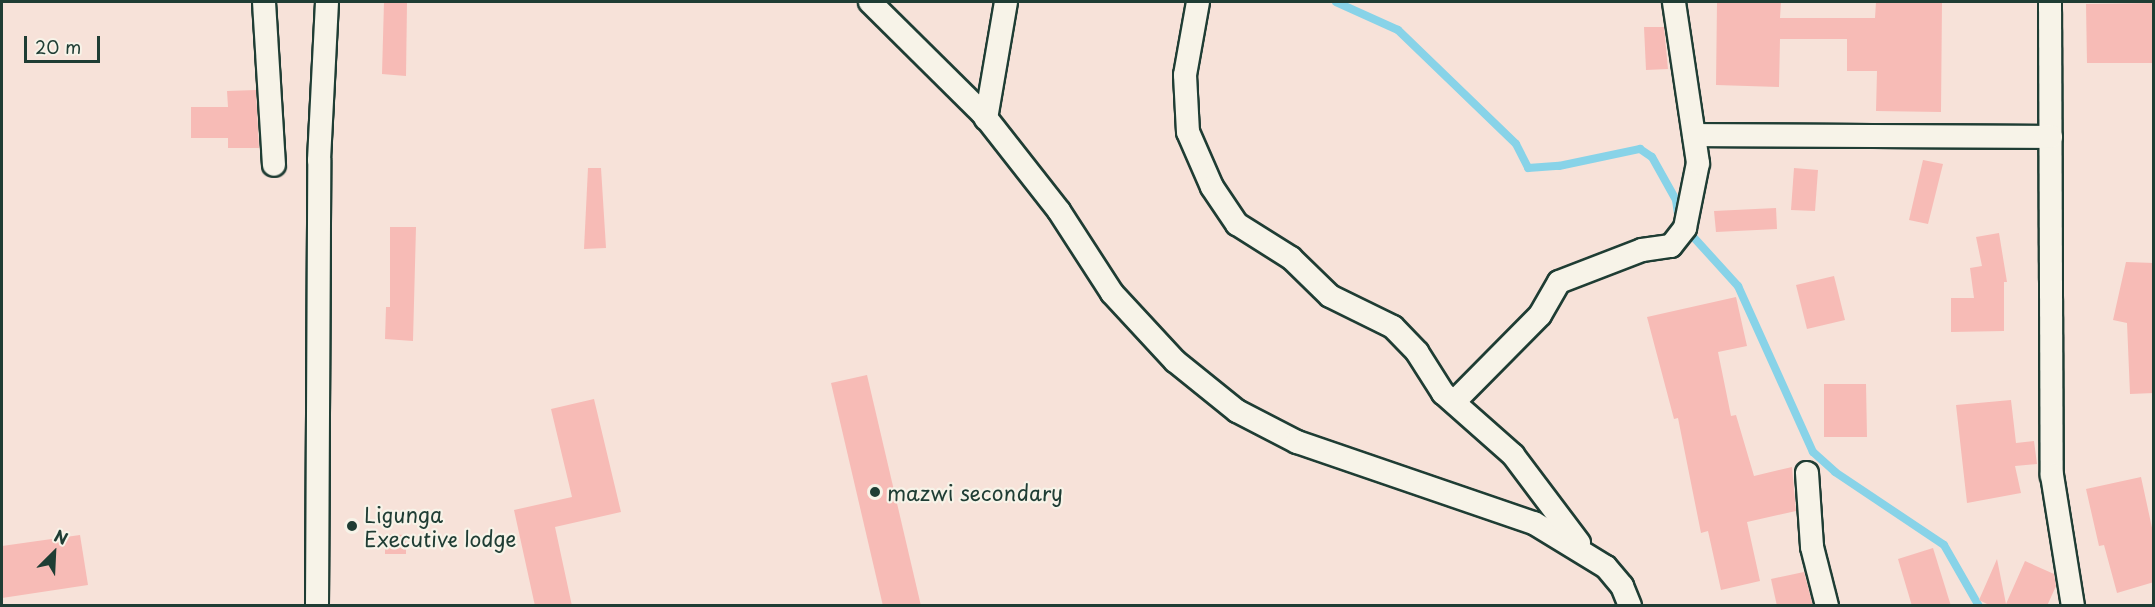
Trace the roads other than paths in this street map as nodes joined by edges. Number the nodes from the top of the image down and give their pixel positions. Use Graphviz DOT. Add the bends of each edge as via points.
graph roads {
  1 [pos="264,2"];
  2 [pos="327,2"];
  3 [pos="870,2"];
  4 [pos="1006,2"];
  5 [pos="1198,2"];
  6 [pos="1674,2"];
  7 [pos="2050,2"];
  8 [pos="986,119"];
  9 [pos="1694,135"];
  10 [pos="2051,137"];
  11 [pos="274,165"];
  12 [pos="1454,402"];
  13 [pos="1807,473"];
  14 [pos="1587,553"];
  15 [pos="317,606"];
  16 [pos="1630,606"];
  17 [pos="1827,606"];
  18 [pos="2073,606"];
  1 -- 11 [label="street"];
  2 -- 15 [label="street" via="319,160"];
  3 -- 8 [label="street"];
  4 -- 8 [label="street"];
  5 -- 12 [label="street" via="1185,75 1188,132 1212,187 1238,224 1291,258 1330,296 1393,327"];
  6 -- 9 [label="street"];
  7 -- 10 [label="street"];
  8 -- 14 [label="street" via="1059,211 1112,293 1175,361 1237,411 1297,442 1534,523"];
  9 -- 10 [label="street"];
  9 -- 12 [label="street" via="1698,163 1692,203 1678,240 1671,246 1642,250 1570,274 1559,282 1540,315"];
  10 -- 18 [label="street" via="2052,475"];
  12 -- 14 [label="street" via="1513,455"];
  13 -- 17 [label="street" via="1812,547"];
  14 -- 16 [label="street" via="1622,585"];
}
